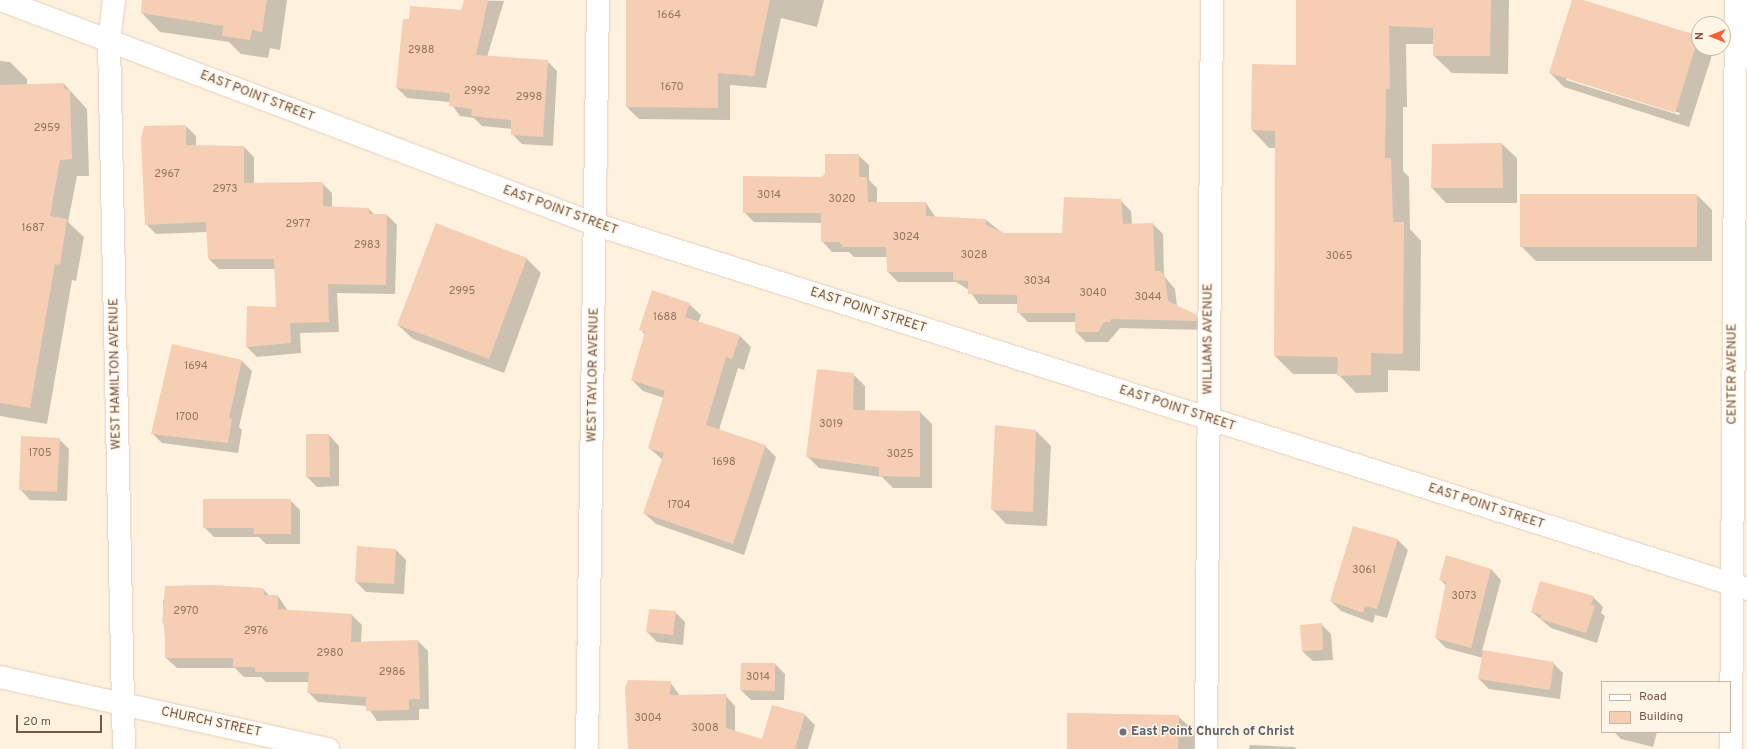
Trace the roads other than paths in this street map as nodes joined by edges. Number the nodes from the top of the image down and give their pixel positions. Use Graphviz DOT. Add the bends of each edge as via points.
graph roads {
  1 [pos="1,0"];
  2 [pos="114,0"];
  3 [pos="598,0"];
  4 [pos="1212,0"];
  5 [pos="1736,0"];
  6 [pos="109,41"];
  7 [pos="597,226"];
  8 [pos="1209,419"];
  9 [pos="1739,587"];
  10 [pos="0,677"];
  11 [pos="123,704"];
  12 [pos="124,749"];
  13 [pos="328,749"];
  14 [pos="587,749"];
  15 [pos="1206,749"];
  16 [pos="1731,749"];
  1 -- 6 [label="street, EAST POINT STREET"];
  2 -- 6 [label="street, WEST HAMILTON AVENUE"];
  3 -- 7 [label="street, WEST TAYLOR AVENUE"];
  4 -- 8 [label="street, WILLIAMS AVENUE"];
  5 -- 9 [label="street, CENTER AVENUE"];
  6 -- 7 [label="street, EAST POINT STREET"];
  6 -- 11 [label="street, WEST HAMILTON AVENUE"];
  7 -- 8 [label="street, EAST POINT STREET"];
  7 -- 14 [label="street, WEST TAYLOR AVENUE"];
  8 -- 9 [label="street, EAST POINT STREET"];
  8 -- 15 [label="street, WILLIAMS AVENUE"];
  9 -- 16 [label="street, CENTER AVENUE"];
  10 -- 11 [label="street, CHURCH STREET"];
  11 -- 12 [label="street, WEST HAMILTON AVENUE"];
  11 -- 13 [label="street, CHURCH STREET"];
}
